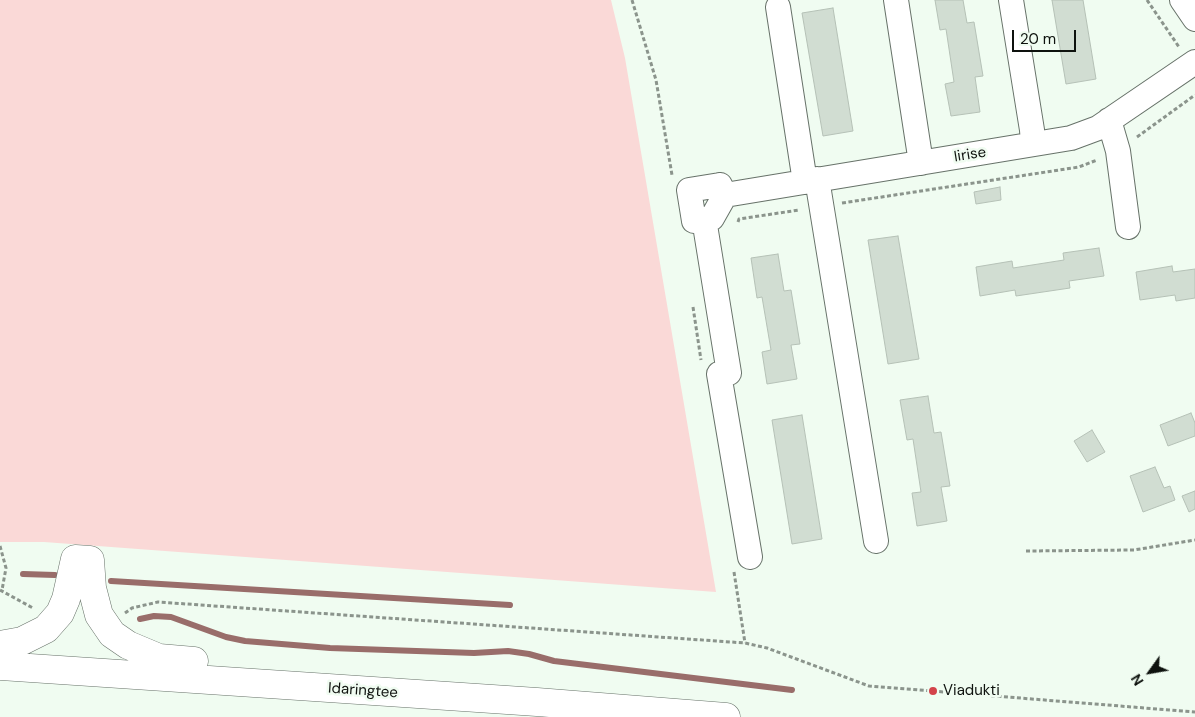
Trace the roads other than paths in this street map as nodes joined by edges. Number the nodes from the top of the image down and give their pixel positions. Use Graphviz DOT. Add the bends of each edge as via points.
graph roads {
  1 [pos="896,0"];
  2 [pos="1011,0"];
  3 [pos="1182,0"];
  4 [pos="778,7"];
  5 [pos="1195,19"];
  6 [pos="1193,63"];
  7 [pos="1109,120"];
  8 [pos="1033,144"];
  9 [pos="921,163"];
  10 [pos="811,181"];
  11 [pos="725,195"];
  12 [pos="704,219"];
  13 [pos="1128,227"];
  14 [pos="876,541"];
  15 [pos="750,557"];
  16 [pos="0,645"];
  17 [pos="0,666"];
  18 [pos="537,702"];
  19 [pos="726,717"];
  1 -- 9 [label="street"];
  2 -- 8 [label="street"];
  3 -- 5 [label="street"];
  4 -- 10 [label="street"];
  6 -- 7 [label="street, Iirise"];
  7 -- 8 [label="street, Iirise" via="1098,128 1071,138"];
  7 -- 13 [label="street" via="1118,151"];
  8 -- 9 [label="street, Iirise"];
  9 -- 10 [label="street, Iirise"];
  10 -- 11 [label="street, Iirise"];
  10 -- 14 [label="street"];
  11 -- 12 [label="street" via="712,218"];
  11 -- 12 [label="street" via="720,185 689,190 694,221"];
  12 -- 15 [label="street" via="729,373 719,374"];
  16 -- 18 [label="main road" via="22,641 46,628 60,613 66,599 75,559 90,560 92,588 99,615 106,626 128,645 159,658 467,683"];
  17 -- 18 [label="main road, Idaringtee"];
  18 -- 19 [label="main road, Idaringtee"];
}
